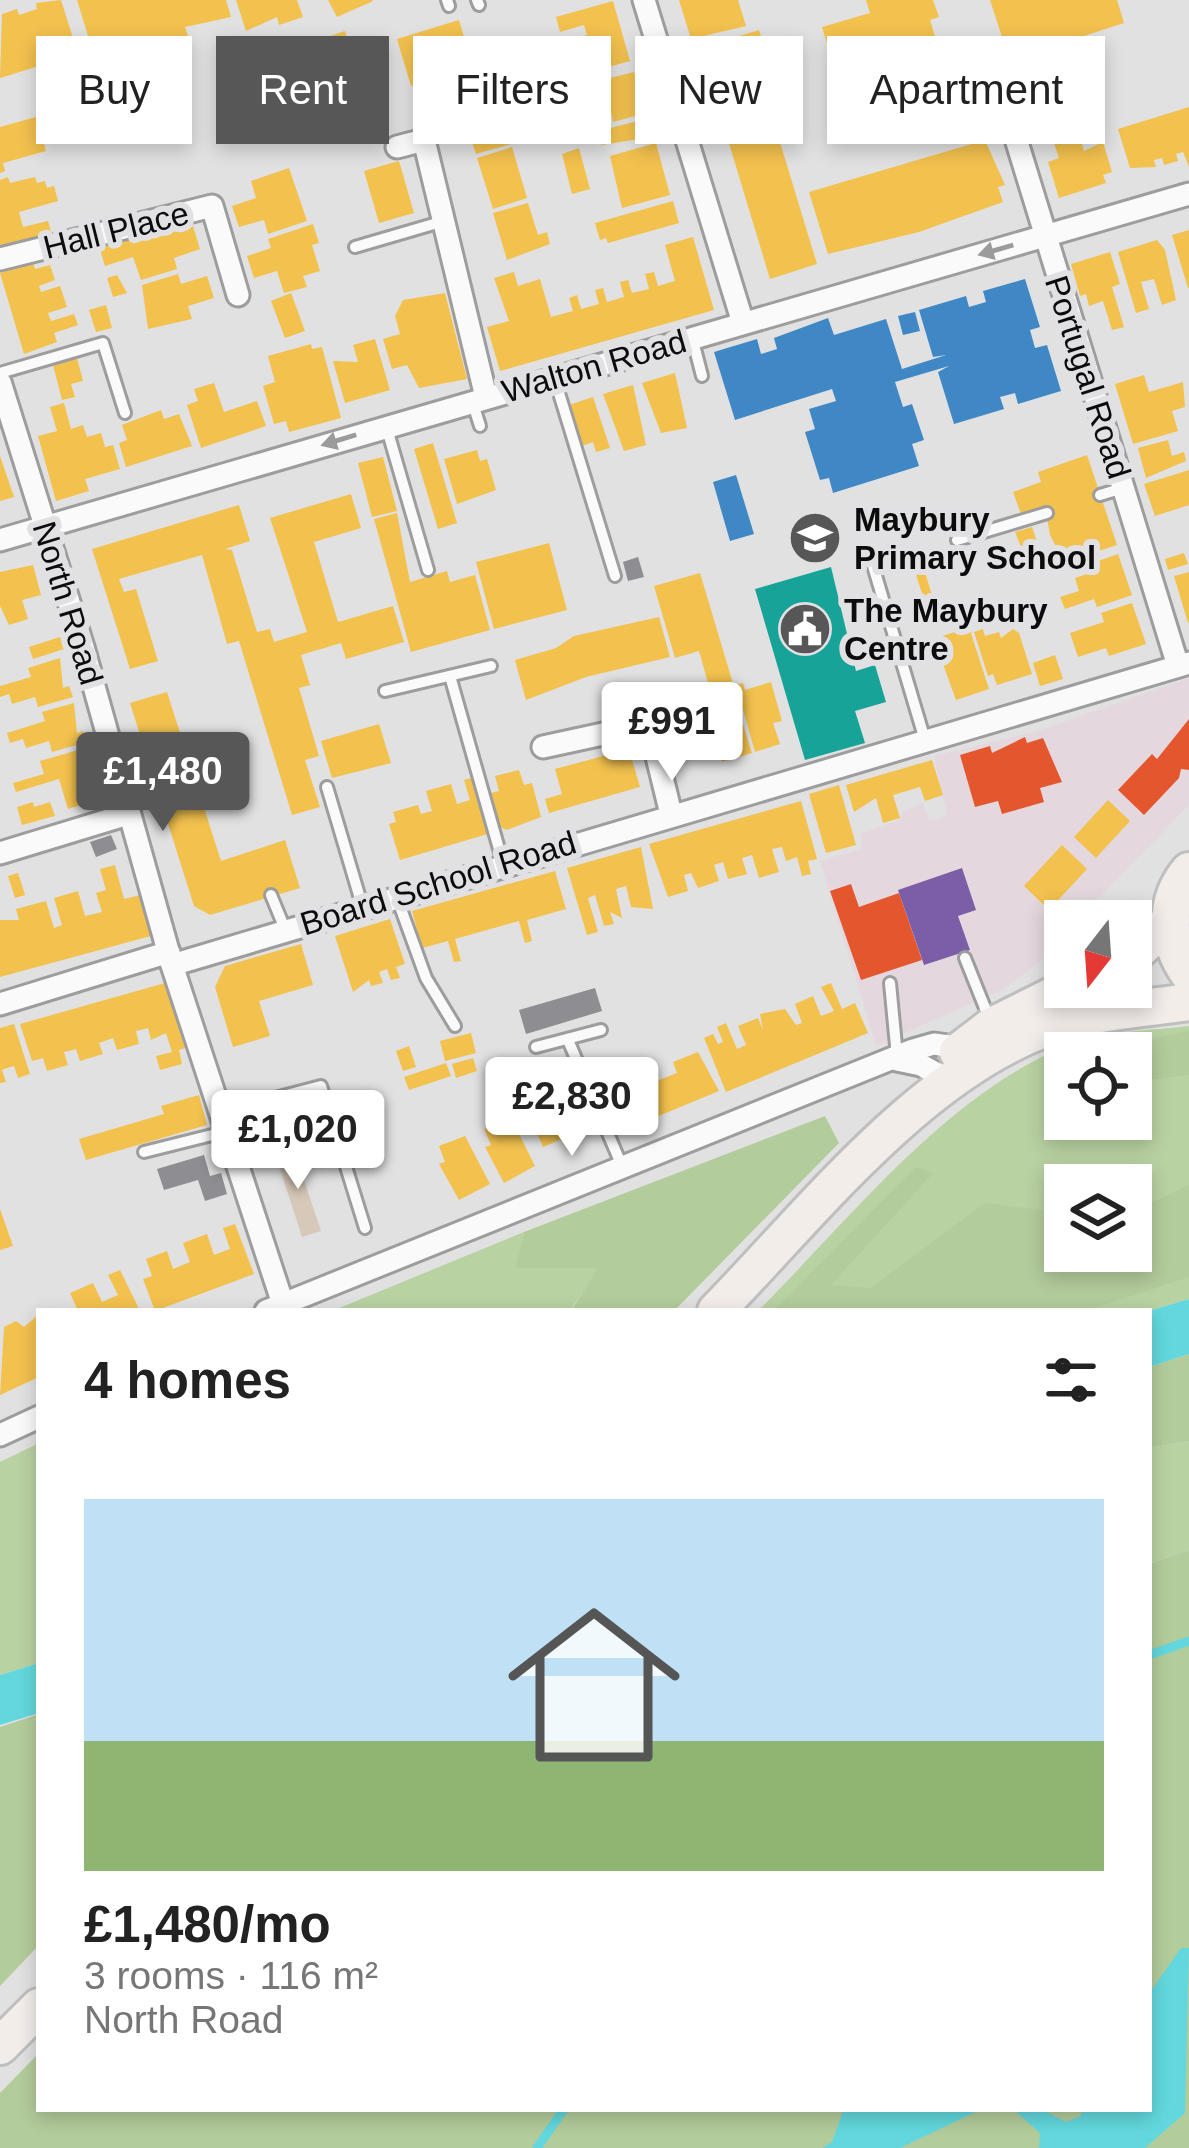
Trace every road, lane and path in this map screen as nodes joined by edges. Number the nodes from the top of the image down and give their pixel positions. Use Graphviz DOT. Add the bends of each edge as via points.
graph roads {
  1 [pos="644,0"];
  2 [pos="1017,144"];
  3 [pos="397,147"];
  4 [pos="1189,194"];
  5 [pos="445,221"];
  6 [pos="1043,237"];
  7 [pos="355,248"];
  8 [pos="0,259"];
  9 [pos="238,295"];
  10 [pos="743,322"];
  11 [pos="692,337"];
  12 [pos="0,373"];
  13 [pos="702,376"];
  14 [pos="554,377"];
  15 [pos="0,382"];
  16 [pos="479,399"];
  17 [pos="125,413"];
  18 [pos="386,426"];
  19 [pos="480,426"];
  20 [pos="1123,488"];
  21 [pos="1100,496"];
  22 [pos="1047,513"];
  23 [pos="45,527"];
  24 [pos="0,540"];
  25 [pos="957,540"];
  26 [pos="868,549"];
  27 [pos="428,570"];
  28 [pos="615,576"];
  29 [pos="1183,664"];
  30 [pos="491,666"];
  31 [pos="450,676"];
  32 [pos="385,692"];
  33 [pos="925,740"];
  34 [pos="543,747"];
  35 [pos="327,787"];
  36 [pos="128,814"];
  37 [pos="671,814"];
  38 [pos="0,853"];
  39 [pos="503,863"];
  40 [pos="1189,872"];
  41 [pos="272,895"];
  42 [pos="396,895"];
  43 [pos="362,905"];
  44 [pos="1171,920"];
  45 [pos="285,929"];
  46 [pos="1152,938"];
  47 [pos="170,958"];
  48 [pos="965,958"];
  49 [pos="1189,974"];
  50 [pos="890,983"];
  51 [pos="1189,1002"];
  52 [pos="0,1004"];
  53 [pos="1044,1004"];
  54 [pos="455,1026"];
  55 [pos="602,1030"];
  56 [pos="568,1040"];
  57 [pos="536,1047"];
  58 [pos="960,1057"];
  59 [pos="897,1060"];
  60 [pos="221,1122"];
  61 [pos="145,1153"];
  62 [pos="624,1169"];
  63 [pos="365,1228"];
  64 [pos="274,1308"];
  65 [pos="719,1308"];
  66 [pos="36,1418"];
  67 [pos="0,1435"];
  68 [pos="36,2010"];
  69 [pos="0,2046"];
  1 -- 10 [label="street"];
  2 -- 6 [label="street, Portugal Road"];
  3 -- 5 [label="street" via="424,140"];
  4 -- 6 [label="street, Walton Road"];
  5 -- 7 [label="lane"];
  5 -- 16 [label="street"];
  6 -- 10 [label="street, Walton Road, one-way"];
  6 -- 20 [label="street, Portugal Road"];
  8 -- 9 [label="street, Hall Place" via="212,206"];
  10 -- 11 [label="street, Walton Road"];
  11 -- 13 [label="lane"];
  11 -- 14 [label="street, Walton Road"];
  12 -- 17 [label="lane" via="103,343"];
  14 -- 16 [label="street, Walton Road"];
  14 -- 28 [label="lane"];
  15 -- 23 [label="street, North Road"];
  16 -- 18 [label="street, Walton Road"];
  16 -- 19 [label="lane"];
  18 -- 23 [label="street, Walton Road, one-way"];
  18 -- 27 [label="lane"];
  20 -- 21 [label="lane"];
  20 -- 29 [label="street, Portugal Road"];
  22 -- 25 [label="lane"];
  23 -- 24 [label="street, Walton Road"];
  23 -- 36 [label="street, North Road"];
  26 -- 33 [label="lane"];
  29 -- 33 [label="street, Board School Road"];
  30 -- 31 [label="lane"];
  31 -- 32 [label="lane"];
  31 -- 39 [label="lane"];
  33 -- 37 [label="street, Board School Road"];
  34 -- 37 [label="street" via="649,724"];
  35 -- 43 [label="lane"];
  36 -- 38 [label="street"];
  36 -- 47 [label="street, North Road"];
  37 -- 39 [label="street, Board School Road"];
  39 -- 42 [label="street, Board School Road"];
  40 -- 44 [label="main road"];
  41 -- 45 [label="lane"];
  42 -- 43 [label="street, Board School Road"];
  42 -- 54 [label="lane" via="426,978"];
  43 -- 45 [label="street, Board School Road"];
  44 -- 46 [label="main road"];
  44 -- 49 [label="main road"];
  45 -- 47 [label="street, Board School Road"];
  47 -- 52 [label="street, Board School Road"];
  47 -- 60 [label="street, North Road"];
  48 -- 58 [label="lane"];
  50 -- 59 [label="lane"];
  51 -- 58 [label="main road" via="1060,1024"];
  53 -- 58 [label="main road"];
  55 -- 56 [label="lane"];
  56 -- 57 [label="lane"];
  56 -- 62 [label="lane"];
  58 -- 59 [label="street"];
  58 -- 59 [label="street" via="934,1044"];
  58 -- 65 [label="main road"];
  59 -- 62 [label="street"];
  60 -- 61 [label="lane"];
  60 -- 63 [label="lane" via="321,1085"];
  60 -- 64 [label="street, North Road"];
  62 -- 64 [label="street"];
  66 -- 67 [label="street"];
  68 -- 69 [label="main road"];
}
